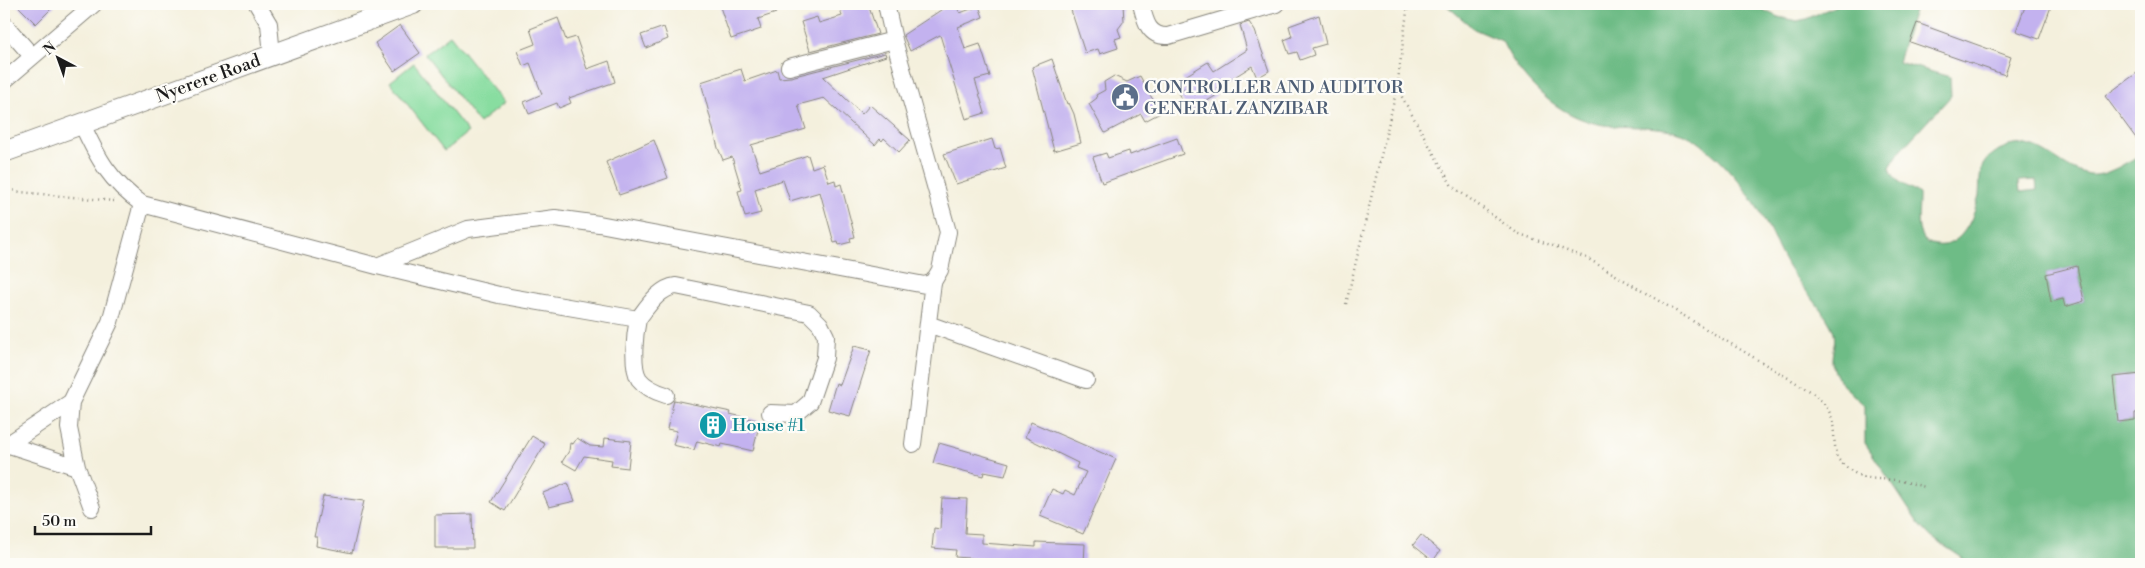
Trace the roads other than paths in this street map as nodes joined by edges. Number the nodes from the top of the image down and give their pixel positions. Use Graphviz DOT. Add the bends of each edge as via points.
graph roads {
  1 [pos="94,4"];
  2 [pos="257,4"];
  3 [pos="413,4"];
  4 [pos="886,4"];
  5 [pos="1141,4"];
  6 [pos="1276,4"];
  7 [pos="4,24"];
  8 [pos="894,40"];
  9 [pos="272,55"];
  10 [pos="32,56"];
  11 [pos="789,66"];
  12 [pos="4,81"];
  13 [pos="82,124"];
  14 [pos="4,152"];
  15 [pos="142,204"];
  16 [pos="377,266"];
  17 [pos="934,282"];
  18 [pos="638,319"];
  19 [pos="928,324"];
  20 [pos="1086,380"];
  21 [pos="666,395"];
  22 [pos="71,402"];
  23 [pos="770,413"];
  24 [pos="913,444"];
  25 [pos="6,446"];
  26 [pos="77,467"];
  27 [pos="92,508"];
  1 -- 10 [label="street"];
  2 -- 9 [label="street" via="268,24"];
  3 -- 9 [label="main road, Nyerere Road"];
  4 -- 8 [label="street"];
  5 -- 6 [label="street" via="1147,26 1161,36"];
  7 -- 10 [label="street"];
  8 -- 11 [label="street"];
  8 -- 17 [label="street" via="948,232 940,270"];
  9 -- 13 [label="main road, Nyerere Road"];
  10 -- 12 [label="street"];
  13 -- 14 [label="main road, Nyerere Road"];
  13 -- 15 [label="street" via="108,174 122,190"];
  15 -- 16 [label="street"];
  15 -- 22 [label="street" via="110,322"];
  16 -- 17 [label="street" via="468,229 554,218 925,285"];
  16 -- 18 [label="street" via="500,295"];
  17 -- 19 [label="street"];
  18 -- 21 [label="street" via="634,337 639,378 650,389"];
  18 -- 23 [label="street" via="660,293 676,286 809,313 826,336 825,358 810,402 796,414"];
  19 -- 20 [label="street"];
  19 -- 24 [label="street"];
  22 -- 25 [label="street"];
  22 -- 26 [label="street" via="69,428"];
  25 -- 26 [label="street"];
  26 -- 27 [label="street"];
}
